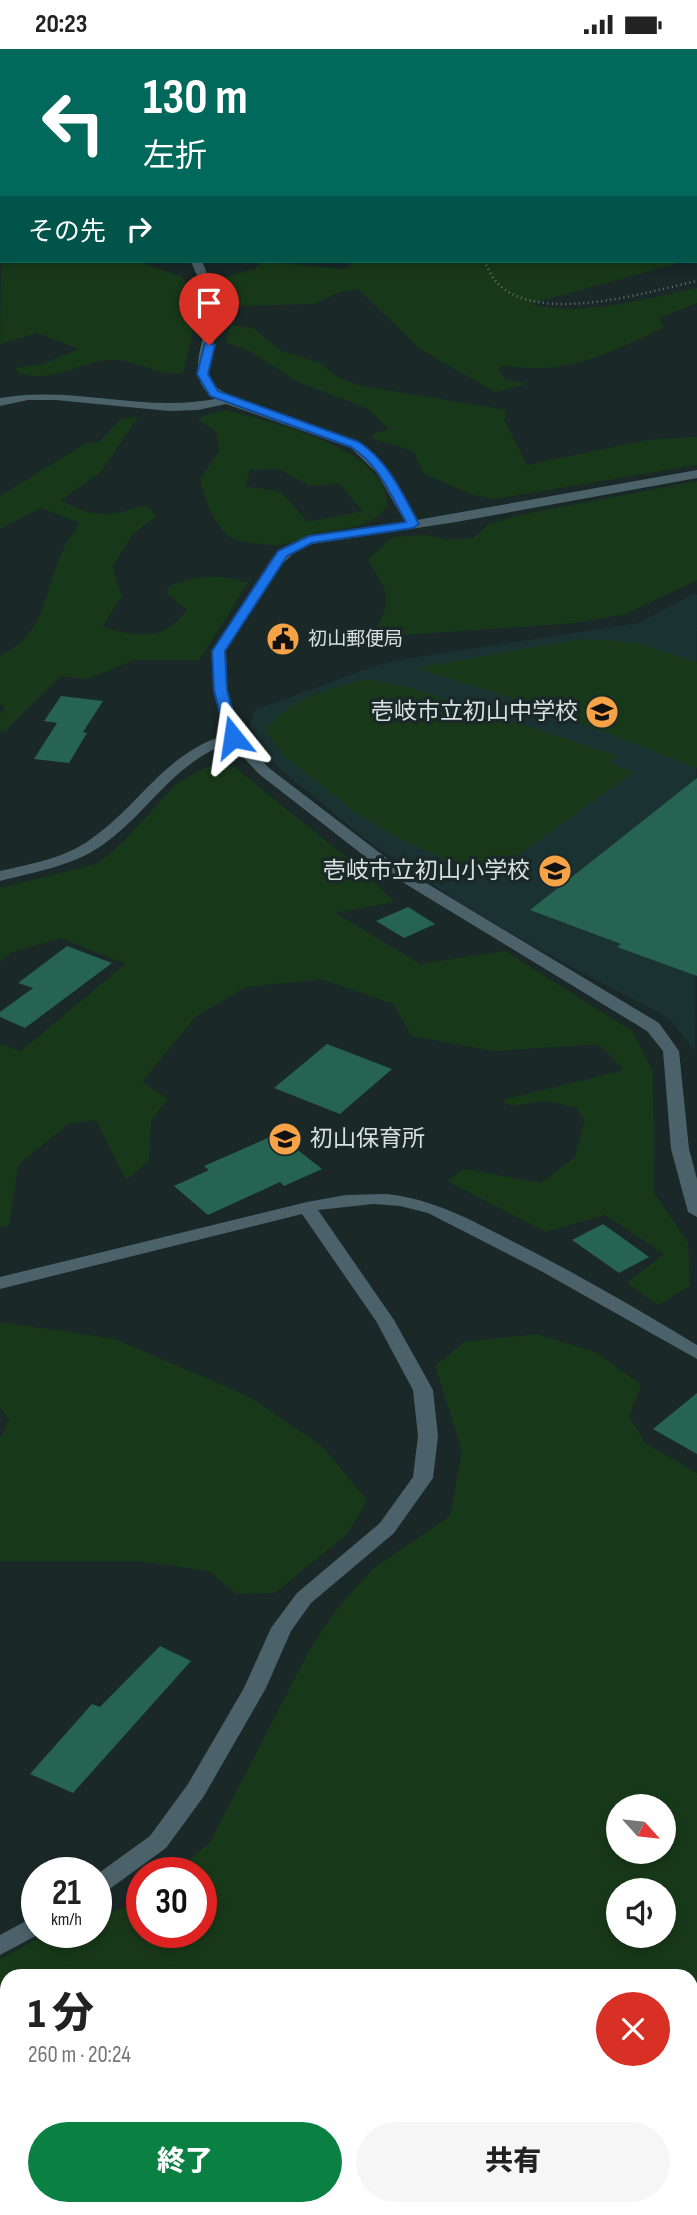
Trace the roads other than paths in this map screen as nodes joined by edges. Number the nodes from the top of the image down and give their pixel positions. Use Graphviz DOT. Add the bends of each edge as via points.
graph roads {
  1 [pos="197,263"];
  2 [pos="227,400"];
  3 [pos="0,403"];
  4 [pos="697,474"];
  5 [pos="413,524"];
  6 [pos="233,737"];
  7 [pos="0,876"];
  8 [pos="307,1207"];
  9 [pos="697,1212"];
  10 [pos="0,1283"];
  11 [pos="697,1353"];
  12 [pos="112,1875"];
  13 [pos="21,1934"];
  14 [pos="0,1946"];
  1 -- 2 [label="street" via="214,305 202,374 214,394"];
  2 -- 3 [label="street" via="171,408 39,396"];
  2 -- 5 [label="street" via="355,445 373,456"];
  4 -- 5 [label="street"];
  5 -- 6 [label="street" via="309,540 283,554 219,651 220,690"];
  6 -- 7 [label="street" via="194,751 85,850"];
  6 -- 9 [label="street" via="264,771 387,866 653,1027 671,1051 680,1149"];
  8 -- 10 [label="street"];
  8 -- 11 [label="street" via="381,1198 446,1214 539,1261"];
  8 -- 12 [label="street" via="385,1320 423,1390 428,1436 423,1478 387,1528 304,1598 282,1628 255,1688 196,1790 158,1842"];
  13 -- 14 [label="street"];
}
